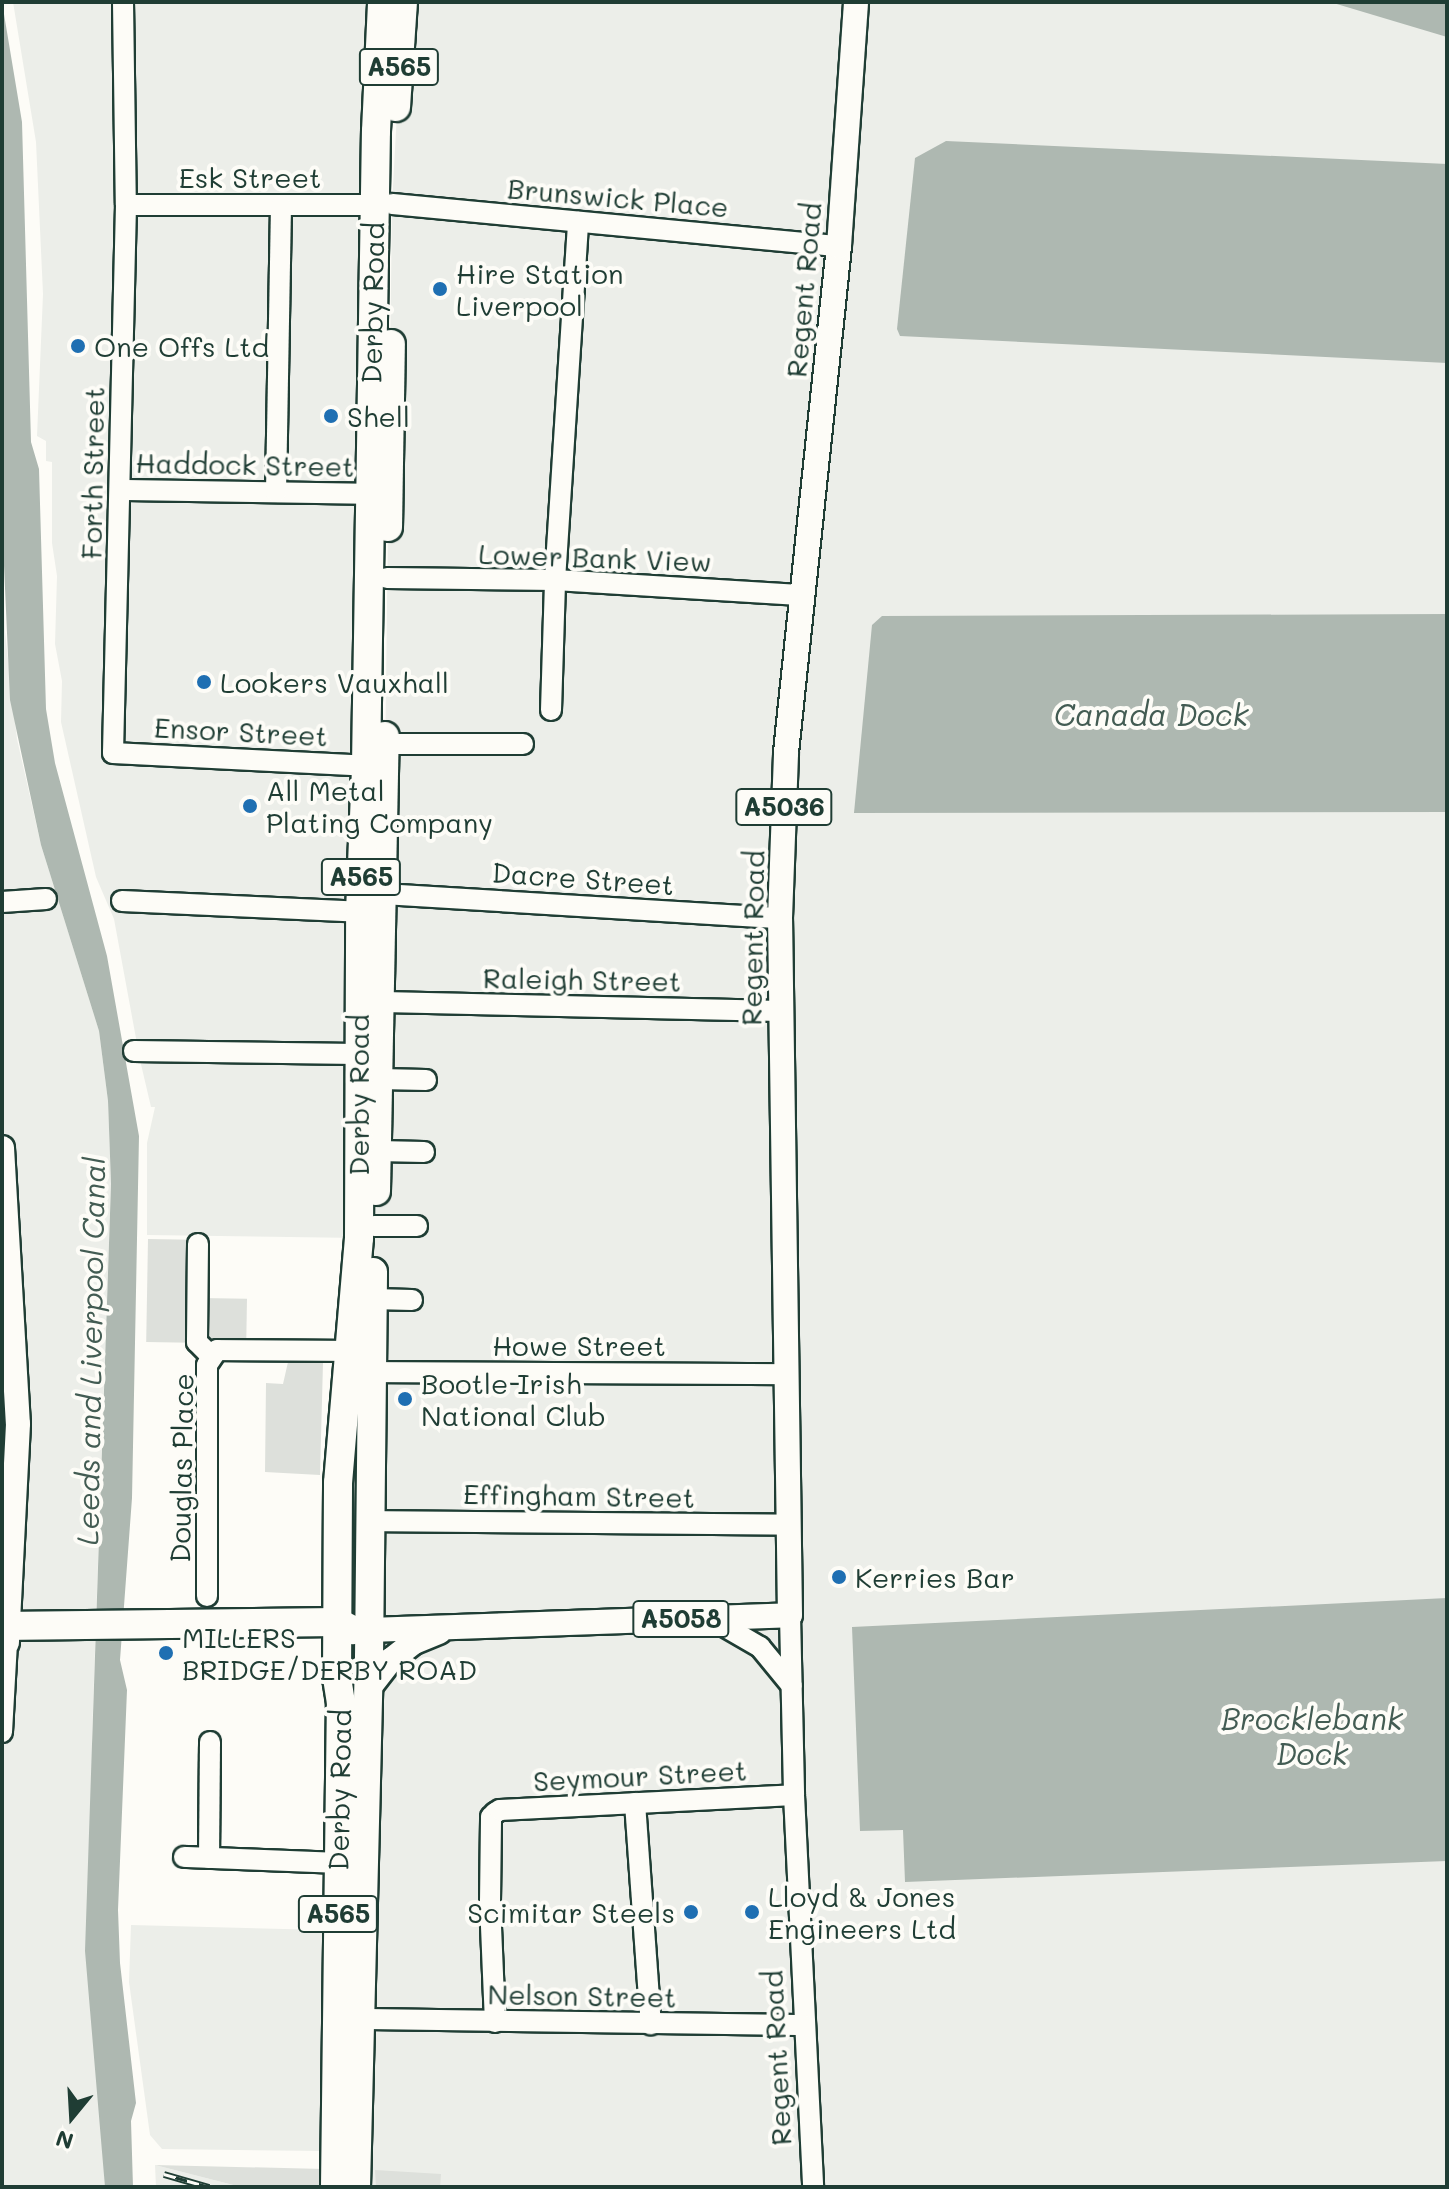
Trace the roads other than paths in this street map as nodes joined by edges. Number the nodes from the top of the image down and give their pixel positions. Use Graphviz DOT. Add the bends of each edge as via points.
graph roads {
  1 [pos="123,2"];
  2 [pos="382,2"];
  3 [pos="403,2"];
  4 [pos="856,2"];
  5 [pos="383,204"];
  6 [pos="126,205"];
  7 [pos="281,206"];
  8 [pos="578,222"];
  9 [pos="839,246"];
  10 [pos="120,490"];
  11 [pos="276,492"];
  12 [pos="370,494"];
  13 [pos="387,578"];
  14 [pos="555,580"];
  15 [pos="800,595"];
  16 [pos="551,710"];
  17 [pos="385,744"];
  18 [pos="523,744"];
  19 [pos="113,753"];
  20 [pos="366,766"];
  21 [pos="383,894"];
  22 [pos="46,899"];
  23 [pos="122,901"];
  24 [pos="2,902"];
  25 [pos="360,912"];
  26 [pos="780,918"];
  27 [pos="382,1002"];
  28 [pos="781,1011"];
  29 [pos="134,1051"];
  30 [pos="357,1054"];
  31 [pos="379,1079"];
  32 [pos="426,1080"];
  33 [pos="2,1148"];
  34 [pos="378,1151"];
  35 [pos="424,1152"];
  36 [pos="374,1226"];
  37 [pos="417,1226"];
  38 [pos="198,1244"];
  39 [pos="7,1286"];
  40 [pos="372,1299"];
  41 [pos="412,1300"];
  42 [pos="348,1351"];
  43 [pos="212,1357"];
  44 [pos="370,1372"];
  45 [pos="787,1374"];
  46 [pos="368,1521"];
  47 [pos="790,1525"];
  48 [pos="207,1596"];
  49 [pos="790,1615"];
  50 [pos="709,1618"];
  51 [pos="449,1628"];
  52 [pos="349,1631"];
  53 [pos="11,1635"];
  54 [pos="792,1686"];
  55 [pos="368,1689"];
  56 [pos="2,1732"];
  57 [pos="210,1742"];
  58 [pos="794,1795"];
  59 [pos="635,1803"];
  60 [pos="184,1857"];
  61 [pos="209,1858"];
  62 [pos="337,1863"];
  63 [pos="359,2019"];
  64 [pos="495,2022"];
  65 [pos="651,2024"];
  66 [pos="805,2025"];
  67 [pos="335,2187"];
  68 [pos="356,2187"];
  69 [pos="813,2187"];
  1 -- 6 [label="street, Forth Street"];
  2 -- 5 [label="highway, Derby Road / A565"];
  3 -- 5 [label="highway, Derby Road / A565"];
  4 -- 9 [label="main road, Regent Road / A5036"];
  5 -- 7 [label="street, Esk Street"];
  5 -- 8 [label="street, Brunswick Place"];
  5 -- 12 [label="highway, Derby Road / A565"];
  5 -- 13 [label="highway, Derby Road / A565"];
  6 -- 7 [label="street, Esk Street"];
  6 -- 10 [label="street, Forth Street"];
  7 -- 11 [label="street"];
  8 -- 9 [label="street, Brunswick Place"];
  8 -- 14 [label="street"];
  9 -- 15 [label="main road, Regent Road / A5036"];
  10 -- 11 [label="street, Haddock Street"];
  10 -- 19 [label="street, Forth Street"];
  11 -- 12 [label="street, Haddock Street"];
  12 -- 20 [label="highway, Derby Road / A565"];
  13 -- 14 [label="street, Lower Bank View"];
  13 -- 17 [label="highway, Derby Road / A565"];
  14 -- 15 [label="street, Lower Bank View"];
  14 -- 16 [label="street"];
  15 -- 26 [label="main road, Regent Road / A5036" via="786,752"];
  17 -- 18 [label="street"];
  17 -- 21 [label="highway, Derby Road / A565"];
  19 -- 20 [label="street, Ensor Street"];
  20 -- 25 [label="highway, Derby Road / A565"];
  21 -- 26 [label="street, Dacre Street"];
  21 -- 27 [label="highway, Derby Road / A565"];
  22 -- 24 [label="street"];
  23 -- 25 [label="street"];
  25 -- 30 [label="highway, Derby Road / A565"];
  26 -- 28 [label="main road, Regent Road / A5036"];
  27 -- 28 [label="street, Raleigh Street"];
  27 -- 31 [label="highway, Derby Road / A565"];
  28 -- 45 [label="main road, Regent Road / A5036"];
  29 -- 30 [label="street"];
  30 -- 42 [label="highway, Derby Road / A565" via="359,1238"];
  31 -- 32 [label="street"];
  31 -- 34 [label="highway, Derby Road / A565"];
  33 -- 39 [label="main road"];
  34 -- 35 [label="street"];
  34 -- 36 [label="highway, Derby Road / A565"];
  36 -- 37 [label="street"];
  36 -- 40 [label="highway, Derby Road / A565"];
  38 -- 43 [label="street" via="197,1342"];
  39 -- 53 [label="main road" via="18,1424"];
  40 -- 41 [label="street"];
  40 -- 44 [label="highway, Derby Road / A565"];
  42 -- 43 [label="street, Douglas Place" via="273,1362 217,1350"];
  42 -- 52 [label="highway, Derby Road / A565" via="338,1483"];
  43 -- 48 [label="street, Douglas Place" via="207,1365"];
  44 -- 45 [label="street, Howe Street"];
  44 -- 46 [label="highway, Derby Road / A565"];
  45 -- 47 [label="main road, Regent Road / A5036"];
  46 -- 47 [label="street, Effingham Street"];
  46 -- 52 [label="highway, Derby Road / A565"];
  47 -- 49 [label="main road, Regent Road / A5036"];
  49 -- 50 [label="main road, A5058"];
  49 -- 54 [label="street, Regent Road"];
  50 -- 51 [label="main road, A5058"];
  50 -- 54 [label="street" via="760,1647"];
  51 -- 52 [label="main road, A5058"];
  51 -- 55 [label="main road" via="406,1648"];
  52 -- 53 [label="highway, A5058"];
  52 -- 55 [label="highway, Derby Road / A565"];
  52 -- 62 [label="highway, Derby Road / A565" via="341,1703"];
  53 -- 56 [label="street"];
  54 -- 58 [label="street, Regent Road"];
  55 -- 63 [label="highway, Derby Road / A565"];
  57 -- 61 [label="street"];
  58 -- 59 [label="street, Seymour Street"];
  58 -- 66 [label="street, Regent Road"];
  59 -- 64 [label="street, Seymour Street" via="500,1810 491,1817"];
  59 -- 65 [label="street"];
  60 -- 61 [label="street"];
  61 -- 62 [label="street"];
  62 -- 67 [label="highway, Derby Road / A565"];
  63 -- 64 [label="street, Nelson Street"];
  63 -- 68 [label="highway, Derby Road / A565"];
  64 -- 65 [label="street, Nelson Street"];
  65 -- 66 [label="street, Nelson Street"];
  66 -- 69 [label="street, Regent Road"];
}
